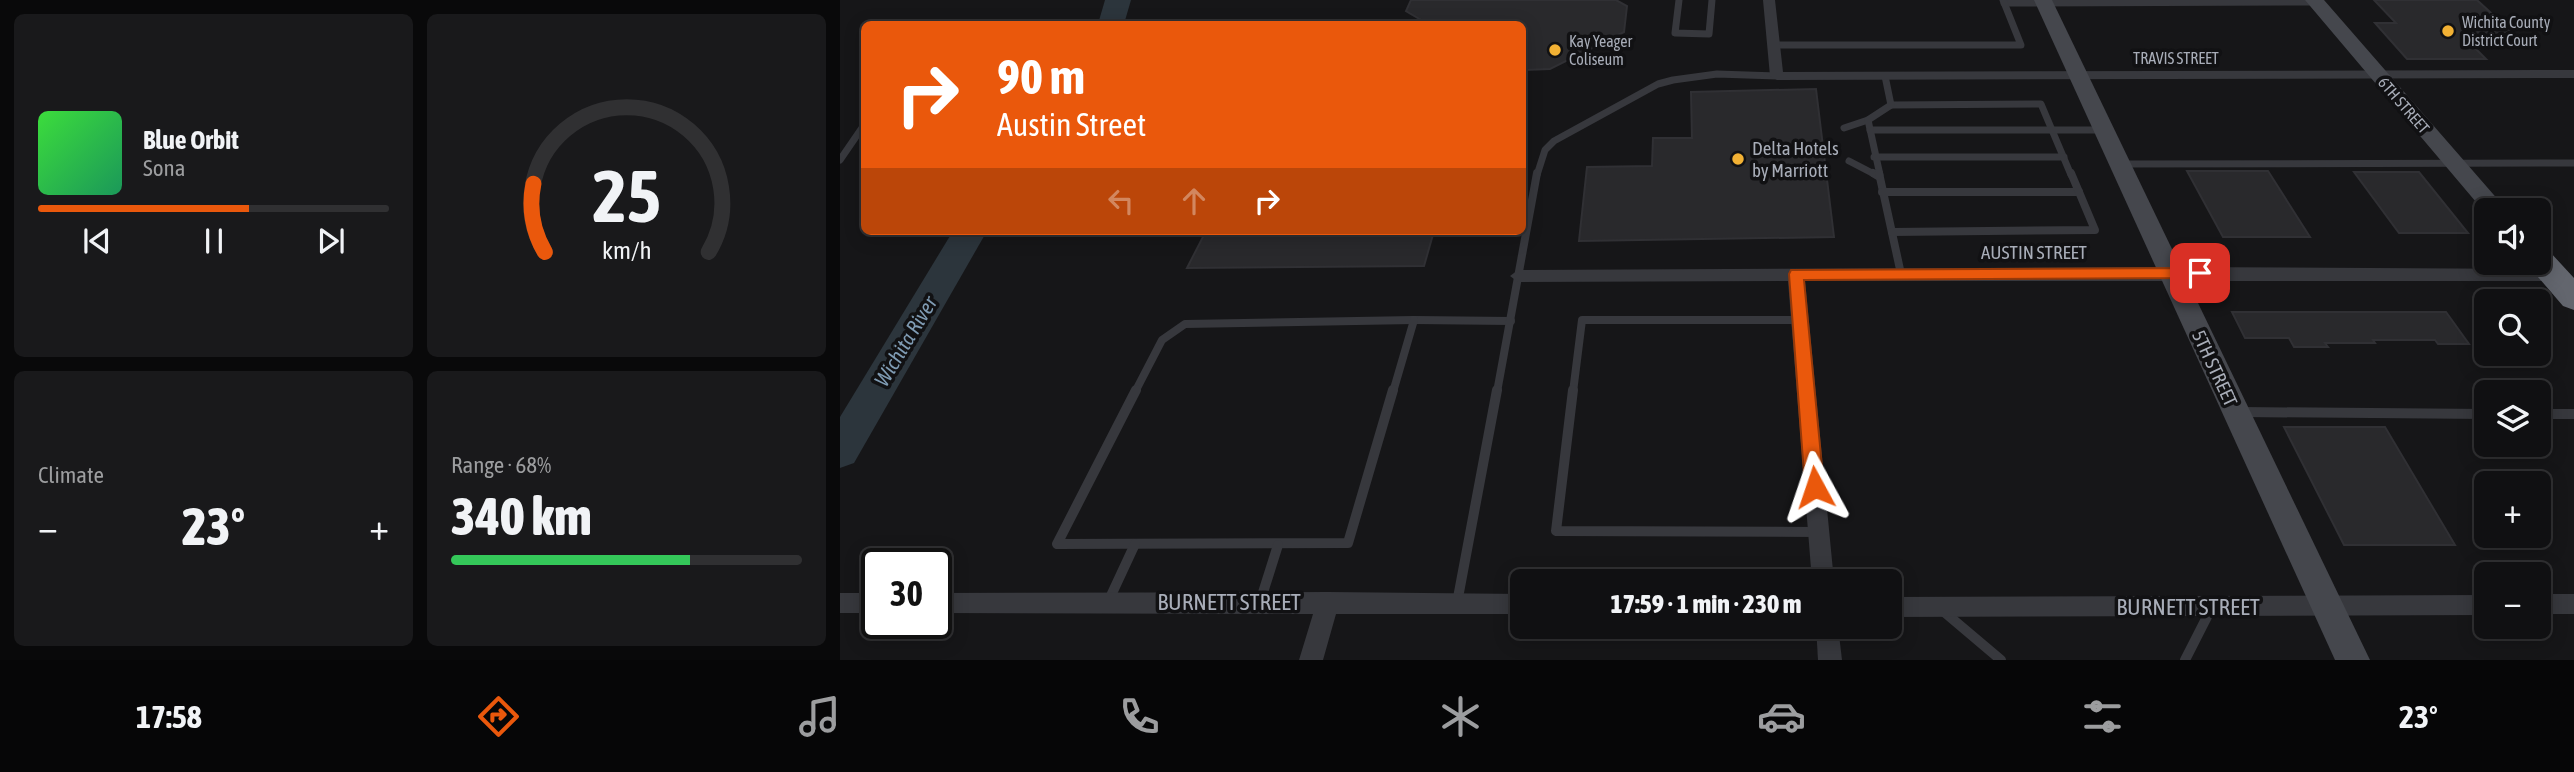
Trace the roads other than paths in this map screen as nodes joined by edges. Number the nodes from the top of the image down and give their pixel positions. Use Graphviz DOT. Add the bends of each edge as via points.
graph roads {
  1 [pos="1679,0"];
  2 [pos="1712,0"];
  3 [pos="1769,0"];
  4 [pos="2003,1"];
  5 [pos="2044,1"];
  6 [pos="2315,1"];
  7 [pos="1774,45"];
  8 [pos="2574,74"];
  9 [pos="2378,75"];
  10 [pos="1777,76"];
  11 [pos="1885,76"];
  12 [pos="2080,76"];
  13 [pos="1891,105"];
  14 [pos="1868,120"];
  15 [pos="1844,128"];
  16 [pos="861,129"];
  17 [pos="2052,129"];
  18 [pos="1870,130"];
  19 [pos="2104,130"];
  20 [pos="1874,157"];
  21 [pos="2064,158"];
  22 [pos="840,160"];
  23 [pos="1849,162"];
  24 [pos="2454,163"];
  25 [pos="2574,163"];
  26 [pos="2120,164"];
  27 [pos="1878,176"];
  28 [pos="1882,192"];
  29 [pos="2079,192"];
  30 [pos="2485,198"];
  31 [pos="1892,232"];
  32 [pos="1526,234"];
  33 [pos="1526,235"];
  34 [pos="2170,273"];
  35 [pos="1796,274"];
  36 [pos="1901,274"];
  37 [pos="2555,274"];
  38 [pos="1518,276"];
  39 [pos="2574,307"];
  40 [pos="1415,320"];
  41 [pos="1800,320"];
  42 [pos="1511,321"];
  43 [pos="2236,412"];
  44 [pos="2474,414"];
  45 [pos="2551,414"];
  46 [pos="2574,414"];
  47 [pos="1818,532"];
  48 [pos="1135,544"];
  49 [pos="1278,545"];
  50 [pos="1822,569"];
  51 [pos="1108,602"];
  52 [pos="1260,602"];
  53 [pos="1328,602"];
  54 [pos="840,603"];
  55 [pos="861,603"];
  56 [pos="952,603"];
  57 [pos="1457,603"];
  58 [pos="1510,604"];
  59 [pos="2551,604"];
  60 [pos="2574,604"];
  61 [pos="2474,605"];
  62 [pos="2328,606"];
  63 [pos="1902,607"];
  64 [pos="1939,607"];
  65 [pos="2212,607"];
  66 [pos="1828,639"];
  67 [pos="1311,660"];
  68 [pos="1830,660"];
  69 [pos="2001,660"];
  70 [pos="2185,660"];
  71 [pos="2353,660"];
  1 -- 2 [label="lane" via="1675,33 1709,34"];
  3 -- 7 [label="street"];
  4 -- 5 [label="lane"];
  4 -- 7 [label="lane" via="2021,45"];
  5 -- 6 [label="lane"];
  5 -- 12 [label="main road, 5TH STREET"];
  6 -- 9 [label="main road, 6TH STREET"];
  7 -- 10 [label="street"];
  8 -- 9 [label="street, TRAVIS STREET"];
  9 -- 12 [label="street, TRAVIS STREET"];
  9 -- 24 [label="main road, 6TH STREET"];
  10 -- 11 [label="street, TRAVIS STREET"];
  10 -- 32 [label="lane" via="1674,78 1554,141 1539,165"];
  11 -- 12 [label="street, TRAVIS STREET"];
  11 -- 13 [label="lane"];
  12 -- 19 [label="main road, 5TH STREET"];
  13 -- 14 [label="lane"];
  13 -- 17 [label="lane" via="2041,104"];
  14 -- 15 [label="lane"];
  14 -- 18 [label="lane"];
  16 -- 22 [label="lane"];
  17 -- 18 [label="lane"];
  17 -- 19 [label="lane"];
  17 -- 21 [label="lane"];
  18 -- 20 [label="lane"];
  19 -- 26 [label="main road, 5TH STREET"];
  20 -- 21 [label="lane"];
  20 -- 27 [label="lane"];
  21 -- 29 [label="lane"];
  23 -- 27 [label="lane"];
  24 -- 25 [label="lane"];
  24 -- 26 [label="lane"];
  24 -- 30 [label="main road, 6TH STREET"];
  26 -- 34 [label="main road, 5TH STREET"];
  27 -- 28 [label="lane"];
  28 -- 29 [label="lane"];
  28 -- 31 [label="lane"];
  29 -- 31 [label="lane" via="2095,230"];
  31 -- 36 [label="lane"];
  33 -- 38 [label="lane"];
  34 -- 36 [label="street, AUSTIN STREET"];
  34 -- 37 [label="street, AUSTIN STREET"];
  34 -- 43 [label="main road, 5TH STREET"];
  35 -- 36 [label="street, AUSTIN STREET"];
  35 -- 38 [label="street, AUSTIN STREET"];
  35 -- 41 [label="street"];
  37 -- 39 [label="main road"];
  38 -- 42 [label="lane"];
  40 -- 42 [label="lane"];
  40 -- 48 [label="lane" via="1185,324 1162,340 1057,544"];
  40 -- 49 [label="lane" via="1348,543"];
  41 -- 47 [label="street"];
  41 -- 47 [label="lane" via="1582,320 1556,531"];
  42 -- 57 [label="lane"];
  43 -- 44 [label="lane"];
  43 -- 62 [label="main road, 5TH STREET"];
  45 -- 46 [label="lane"];
  47 -- 50 [label="street"];
  48 -- 49 [label="lane"];
  48 -- 51 [label="lane"];
  49 -- 52 [label="lane"];
  51 -- 52 [label="street, BURNETT STREET"];
  51 -- 56 [label="street, BURNETT STREET"];
  52 -- 53 [label="street, BURNETT STREET"];
  53 -- 57 [label="street, BURNETT STREET"];
  53 -- 67 [label="street"];
  54 -- 55 [label="street"];
  57 -- 58 [label="street, BURNETT STREET"];
  59 -- 60 [label="street"];
  61 -- 62 [label="street, BURNETT STREET"];
  62 -- 65 [label="street, BURNETT STREET"];
  62 -- 71 [label="main road, 5TH STREET"];
  63 -- 64 [label="street, BURNETT STREET"];
  64 -- 65 [label="street, BURNETT STREET"];
  64 -- 69 [label="lane"];
  65 -- 70 [label="lane"];
  66 -- 68 [label="street"];
}
